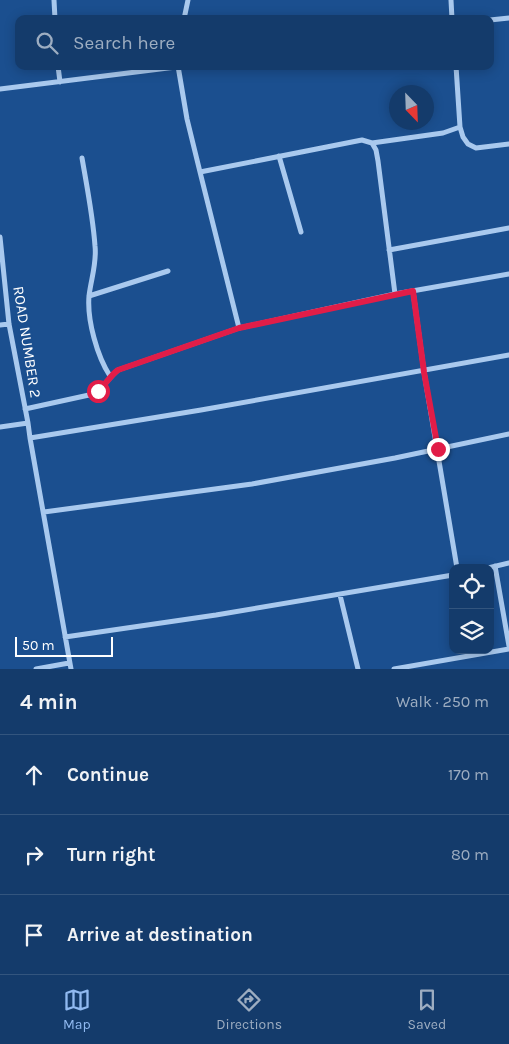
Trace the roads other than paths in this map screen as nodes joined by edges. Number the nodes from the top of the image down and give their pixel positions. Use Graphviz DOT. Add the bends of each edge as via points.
graph roads {
  1 [pos="54,0"];
  2 [pos="188,0"];
  3 [pos="451,0"];
  4 [pos="55,15"];
  5 [pos="185,15"];
  6 [pos="452,15"];
  7 [pos="509,18"];
  8 [pos="494,20"];
  9 [pos="58,70"];
  10 [pos="156,70"];
  11 [pos="180,70"];
  12 [pos="456,70"];
  13 [pos="60,82"];
  14 [pos="0,89"];
  15 [pos="460,127"];
  16 [pos="372,143"];
  17 [pos="509,144"];
  18 [pos="279,156"];
  19 [pos="82,158"];
  20 [pos="200,172"];
  21 [pos="509,228"];
  22 [pos="301,232"];
  23 [pos="0,237"];
  24 [pos="390,250"];
  25 [pos="168,271"];
  26 [pos="509,274"];
  27 [pos="413,291"];
  28 [pos="395,294"];
  29 [pos="89,296"];
  30 [pos="9,324"];
  31 [pos="0,325"];
  32 [pos="239,328"];
  33 [pos="509,355"];
  34 [pos="424,370"];
  35 [pos="110,376"];
  36 [pos="25,409"];
  37 [pos="28,423"];
  38 [pos="0,427"];
  39 [pos="509,434"];
  40 [pos="30,438"];
  41 [pos="438,449"];
  42 [pos="44,512"];
  43 [pos="509,563"];
  44 [pos="456,564"];
  45 [pos="495,566"];
  46 [pos="449,576"];
  47 [pos="340,595"];
  48 [pos="65,637"];
  49 [pos="509,648"];
  50 [pos="69,662"];
  51 [pos="36,669"];
  52 [pos="71,669"];
  53 [pos="358,669"];
  54 [pos="394,669"];
  1 -- 4 [label="street"];
  2 -- 5 [label="street"];
  3 -- 6 [label="street"];
  7 -- 8 [label="street"];
  9 -- 13 [label="street"];
  10 -- 13 [label="street"];
  11 -- 20 [label="street" via="187,119"];
  12 -- 15 [label="street"];
  13 -- 14 [label="street"];
  15 -- 16 [label="street" via="443,133"];
  15 -- 17 [label="street" via="468,144 476,148"];
  16 -- 18 [label="street" via="362,140"];
  16 -- 24 [label="street" via="376,150"];
  18 -- 20 [label="street"];
  18 -- 22 [label="street"];
  19 -- 29 [label="street" via="95,246"];
  20 -- 32 [label="street"];
  21 -- 24 [label="street"];
  23 -- 30 [label="street, ROAD NUMBER 2"];
  24 -- 28 [label="street"];
  25 -- 29 [label="street"];
  26 -- 27 [label="street"];
  27 -- 28 [label="street"];
  27 -- 34 [label="street"];
  28 -- 32 [label="street"];
  29 -- 35 [label="street" via="99,354"];
  30 -- 31 [label="street"];
  30 -- 36 [label="street, ROAD NUMBER 2"];
  32 -- 35 [label="street" via="118,370"];
  33 -- 34 [label="street"];
  34 -- 40 [label="street"];
  34 -- 41 [label="street"];
  35 -- 36 [label="street" via="105,385 89,395"];
  36 -- 37 [label="street, ROAD NUMBER 2"];
  37 -- 38 [label="street"];
  37 -- 40 [label="street, ROAD NUMBER 2"];
  39 -- 41 [label="street"];
  40 -- 42 [label="street, ROAD NUMBER 2"];
  41 -- 42 [label="street" via="252,484"];
  41 -- 44 [label="street"];
  42 -- 48 [label="street, ROAD NUMBER 2"];
  43 -- 45 [label="street"];
  45 -- 49 [label="street"];
  46 -- 47 [label="street"];
  47 -- 48 [label="street"];
  47 -- 53 [label="street"];
  48 -- 50 [label="street, ROAD NUMBER 2"];
  49 -- 54 [label="street"];
  50 -- 51 [label="street"];
  50 -- 52 [label="street, ROAD NUMBER 2"];
}
